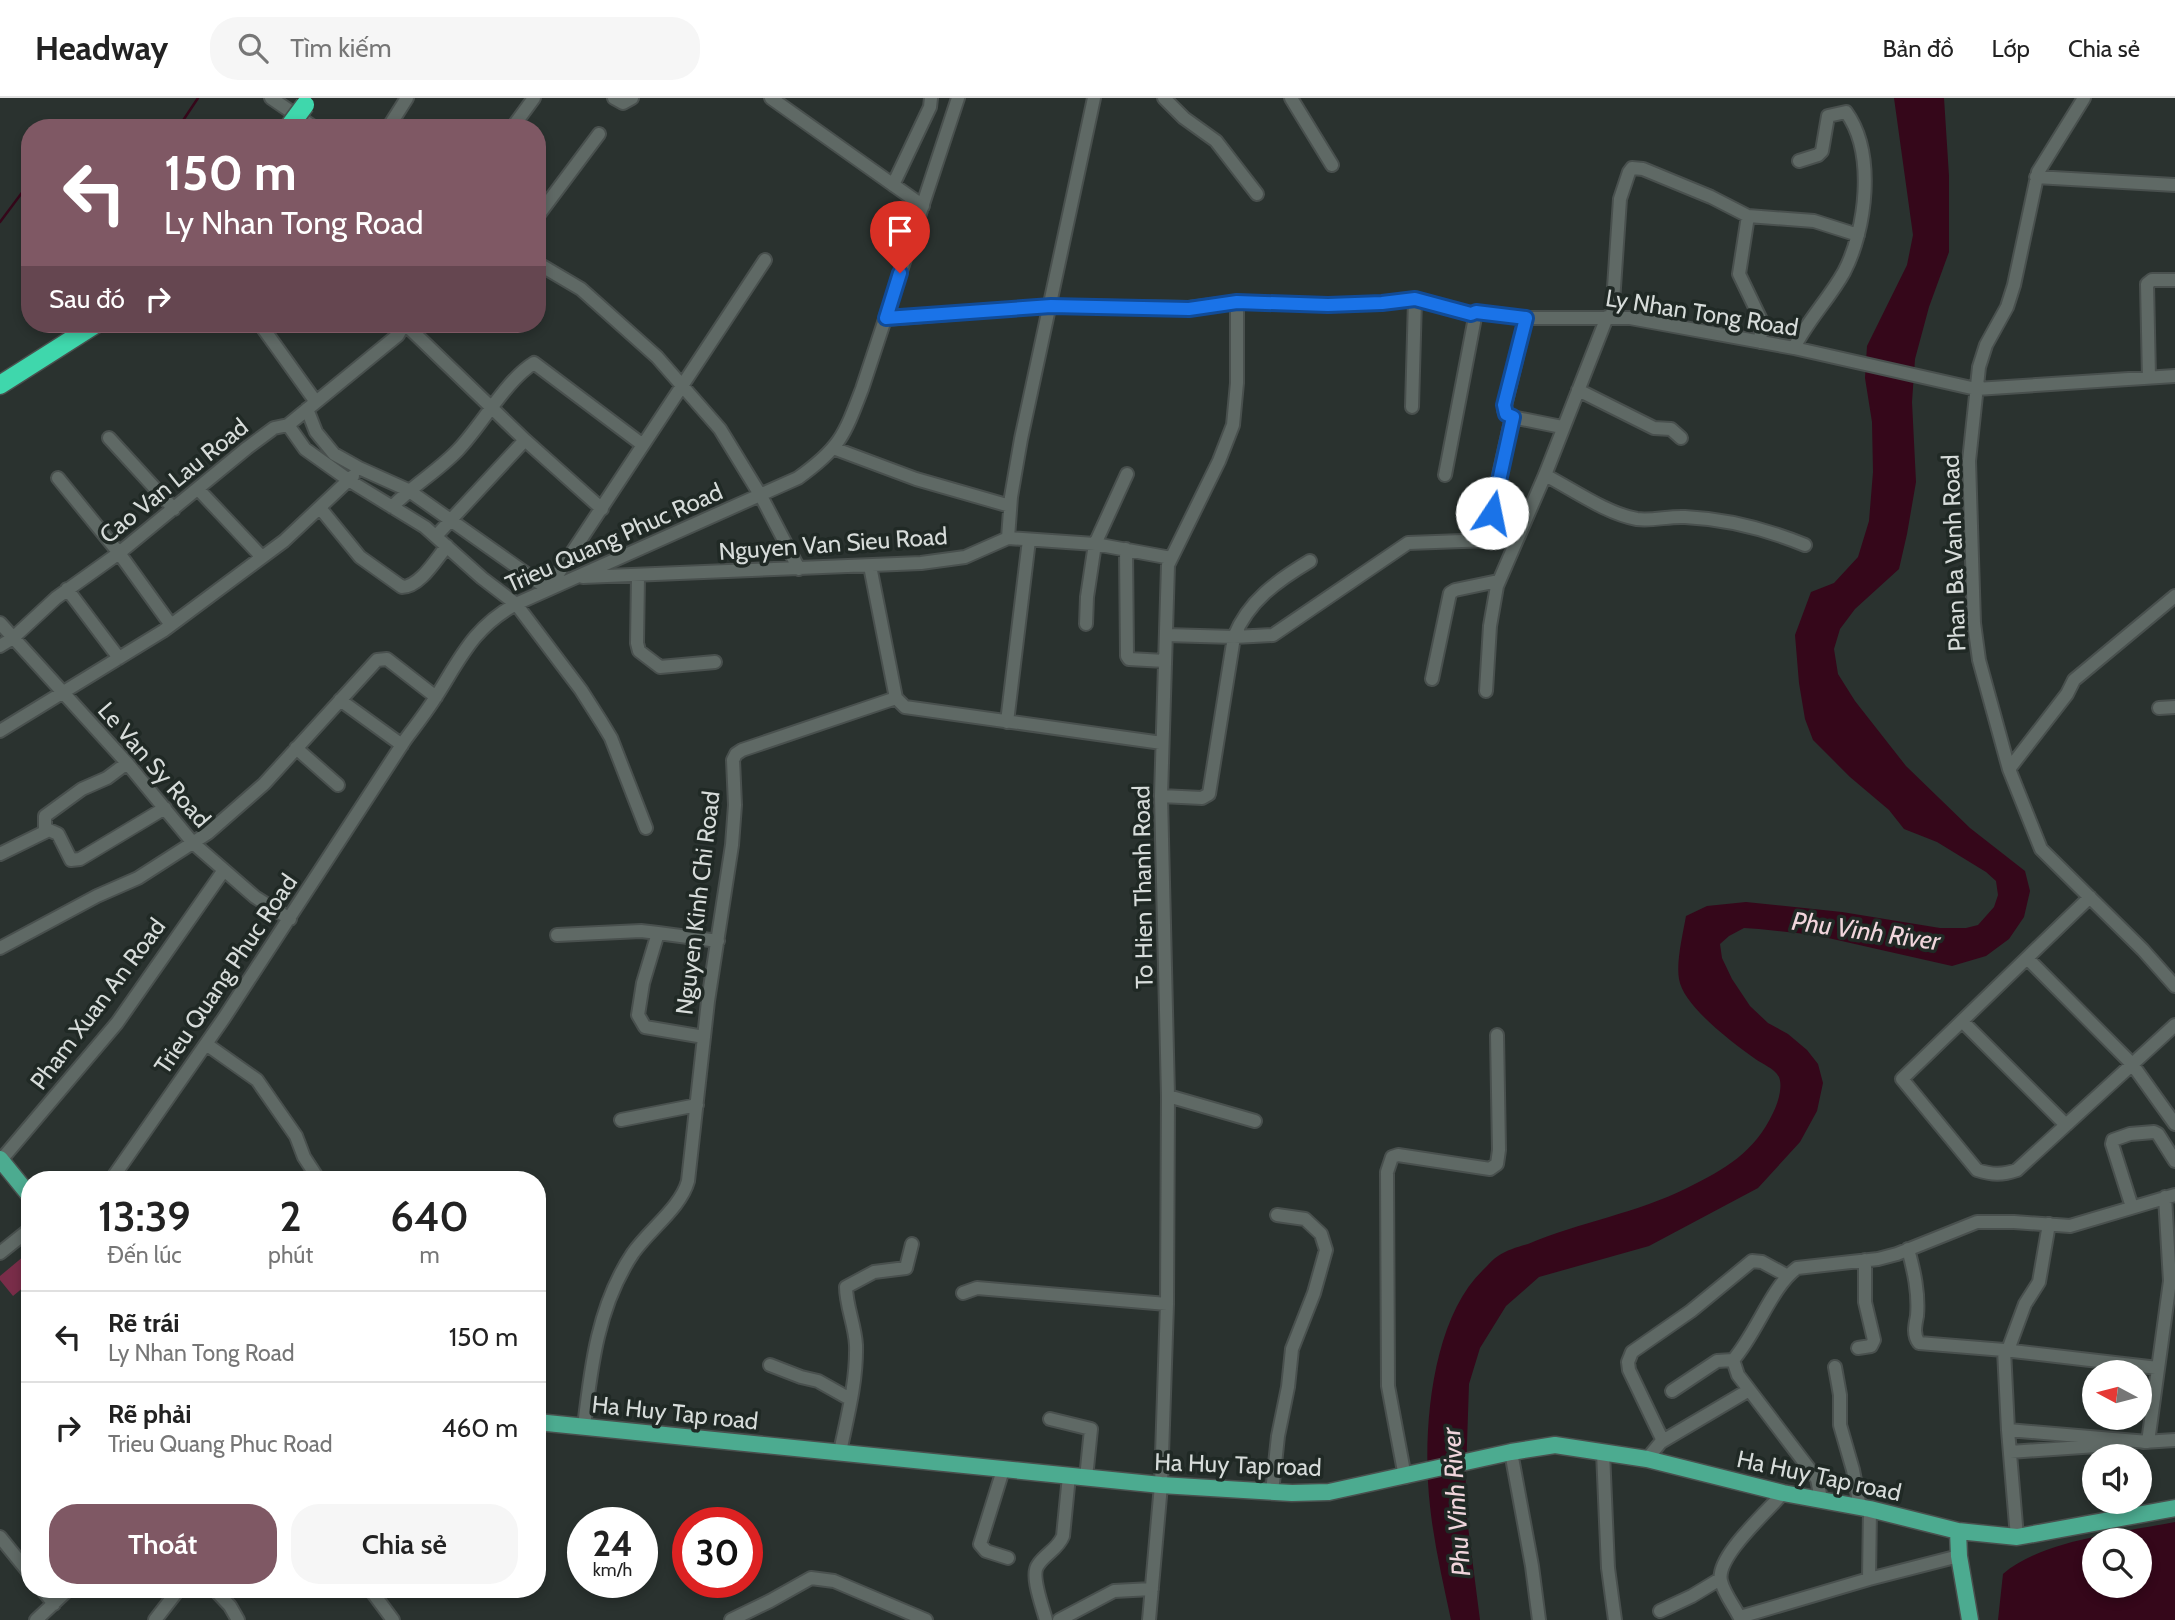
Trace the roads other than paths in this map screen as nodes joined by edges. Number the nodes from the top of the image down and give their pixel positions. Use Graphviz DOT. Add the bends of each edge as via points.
graph roads {
  1 [pos="271,98"];
  2 [pos="407,98"];
  3 [pos="534,98"];
  4 [pos="614,98"];
  5 [pos="632,98"];
  6 [pos="771,98"];
  7 [pos="931,98"];
  8 [pos="958,98"];
  9 [pos="1094,98"];
  10 [pos="1164,98"];
  11 [pos="1291,98"];
  12 [pos="2084,98"];
  13 [pos="308,102"];
  14 [pos="295,119"];
  15 [pos="302,119"];
  16 [pos="394,119"];
  17 [pos="519,119"];
  18 [pos="599,134"];
  19 [pos="1799,161"];
  20 [pos="1332,165"];
  21 [pos="2036,177"];
  22 [pos="893,184"];
  23 [pos="2175,185"];
  24 [pos="1257,194"];
  25 [pos="546,205"];
  26 [pos="923,205"];
  27 [pos="1748,216"];
  28 [pos="1858,235"];
  29 [pos="765,260"];
  30 [pos="546,267"];
  31 [pos="2175,280"];
  32 [pos="1415,299"];
  33 [pos="1237,302"];
  34 [pos="1051,306"];
  35 [pos="1476,312"];
  36 [pos="1610,317"];
  37 [pos="886,318"];
  38 [pos="1526,318"];
  39 [pos="82,333"];
  40 [pos="266,333"];
  41 [pos="399,333"];
  42 [pos="414,333"];
  43 [pos="1760,342"];
  44 [pos="1794,348"];
  45 [pos="2175,376"];
  46 [pos="2149,378"];
  47 [pos="0,385"];
  48 [pos="681,385"];
  49 [pos="1976,389"];
  50 [pos="1578,390"];
  51 [pos="312,405"];
  52 [pos="1412,407"];
  53 [pos="492,409"];
  54 [pos="1513,417"];
  55 [pos="288,425"];
  56 [pos="1562,427"];
  57 [pos="109,438"];
  58 [pos="1681,438"];
  59 [pos="525,440"];
  60 [pos="643,445"];
  61 [pos="833,448"];
  62 [pos="359,468"];
  63 [pos="1127,474"];
  64 [pos="1446,475"];
  65 [pos="1545,475"];
  66 [pos="58,478"];
  67 [pos="349,481"];
  68 [pos="198,489"];
  69 [pos="408,490"];
  70 [pos="761,496"];
  71 [pos="1010,506"];
  72 [pos="391,507"];
  73 [pos="320,508"];
  74 [pos="174,509"];
  75 [pos="602,509"];
  76 [pos="450,521"];
  77 [pos="436,536"];
  78 [pos="1007,538"];
  79 [pos="1499,539"];
  80 [pos="1517,539"];
  81 [pos="1029,540"];
  82 [pos="1095,544"];
  83 [pos="1805,545"];
  84 [pos="447,546"];
  85 [pos="1126,548"];
  86 [pos="118,553"];
  87 [pos="262,557"];
  88 [pos="1171,558"];
  89 [pos="1310,561"];
  90 [pos="870,566"];
  91 [pos="799,569"];
  92 [pos="638,576"];
  93 [pos="576,578"];
  94 [pos="1498,581"];
  95 [pos="67,589"];
  96 [pos="548,589"];
  97 [pos="2175,596"];
  98 [pos="516,604"];
  99 [pos="0,623"];
  100 [pos="1086,624"];
  101 [pos="171,625"];
  102 [pos="1166,635"];
  103 [pos="1234,637"];
  104 [pos="13,638"];
  105 [pos="0,646"];
  106 [pos="119,658"];
  107 [pos="715,662"];
  108 [pos="1165,662"];
  109 [pos="1432,679"];
  110 [pos="1486,691"];
  111 [pos="64,693"];
  112 [pos="436,697"];
  113 [pos="896,698"];
  114 [pos="340,700"];
  115 [pos="2175,707"];
  116 [pos="2160,708"];
  117 [pos="1007,722"];
  118 [pos="0,731"];
  119 [pos="1162,743"];
  120 [pos="402,745"];
  121 [pos="296,748"];
  122 [pos="127,763"];
  123 [pos="2009,769"];
  124 [pos="338,785"];
  125 [pos="1161,796"];
  126 [pos="165,808"];
  127 [pos="646,828"];
  128 [pos="45,831"];
  129 [pos="193,843"];
  130 [pos="0,854"];
  131 [pos="223,870"];
  132 [pos="2090,897"];
  133 [pos="290,919"];
  134 [pos="658,933"];
  135 [pos="557,935"];
  136 [pos="718,941"];
  137 [pos="0,948"];
  138 [pos="2027,958"];
  139 [pos="2175,986"];
  140 [pos="1962,1021"];
  141 [pos="2175,1024"];
  142 [pos="1497,1035"];
  143 [pos="704,1037"];
  144 [pos="206,1044"];
  145 [pos="2132,1064"];
  146 [pos="1168,1096"];
  147 [pos="697,1104"];
  148 [pos="621,1120"];
  149 [pos="1255,1121"];
  150 [pos="2175,1124"];
  151 [pos="2066,1125"];
  152 [pos="1,1160"];
  153 [pos="2175,1161"];
  154 [pos="117,1171"];
  155 [pos="313,1171"];
  156 [pos="21,1185"];
  157 [pos="2170,1196"];
  158 [pos="2132,1207"];
  159 [pos="1277,1214"];
  160 [pos="2049,1224"];
  161 [pos="21,1236"];
  162 [pos="912,1244"];
  163 [pos="1908,1249"];
  164 [pos="0,1253"];
  165 [pos="1866,1260"];
  166 [pos="1786,1275"];
  167 [pos="963,1293"];
  168 [pos="1167,1304"];
  169 [pos="1857,1348"];
  170 [pos="2006,1350"];
  171 [pos="1733,1360"];
  172 [pos="770,1365"];
  173 [pos="1835,1367"];
  174 [pos="2158,1368"];
  175 [pos="1749,1390"];
  176 [pos="1672,1391"];
  177 [pos="850,1399"];
  178 [pos="1050,1419"];
  179 [pos="546,1423"];
  180 [pos="584,1427"];
  181 [pos="2008,1430"];
  182 [pos="2175,1440"];
  183 [pos="1663,1441"];
  184 [pos="2148,1442"];
  185 [pos="840,1452"];
  186 [pos="1511,1452"];
  187 [pos="1603,1452"];
  188 [pos="2010,1452"];
  189 [pos="1647,1460"];
  190 [pos="1003,1470"];
  191 [pos="1069,1476"];
  192 [pos="1405,1477"];
  193 [pos="1086,1478"];
  194 [pos="1161,1485"];
  195 [pos="1272,1492"];
  196 [pos="1783,1493"];
  197 [pos="1821,1499"];
  198 [pos="1865,1508"];
  199 [pos="2175,1508"];
  200 [pos="1958,1531"];
  201 [pos="2017,1537"];
  202 [pos="0,1538"];
  203 [pos="1959,1556"];
  204 [pos="1008,1558"];
  205 [pos="21,1563"];
  206 [pos="1720,1579"];
  207 [pos="1869,1579"];
  208 [pos="1152,1589"];
  209 [pos="49,1598"];
  210 [pos="60,1598"];
  211 [pos="172,1598"];
  212 [pos="223,1598"];
  213 [pos="377,1598"];
  214 [pos="54,1604"];
  215 [pos="1660,1611"];
  216 [pos="1741,1619"];
  217 [pos="36,1620"];
  218 [pos="155,1620"];
  219 [pos="238,1620"];
  220 [pos="393,1620"];
  221 [pos="731,1620"];
  222 [pos="926,1620"];
  223 [pos="1046,1620"];
  224 [pos="1059,1620"];
  225 [pos="1149,1620"];
  226 [pos="1539,1620"];
  227 [pos="1615,1620"];
  228 [pos="1970,1620"];
  1 -- 15 [label="street"];
  2 -- 16 [label="street"];
  3 -- 17 [label="street"];
  4 -- 5 [label="street" via="623,103"];
  6 -- 22 [label="street"];
  7 -- 22 [label="street"];
  8 -- 26 [label="street, Trieu Quang Phuc Road"];
  9 -- 34 [label="street"];
  10 -- 24 [label="street" via="1216,141"];
  11 -- 20 [label="street"];
  12 -- 21 [label="street, Phan Ba Vanh Road"];
  13 -- 14 [label="highway, bridge"];
  18 -- 25 [label="street"];
  19 -- 28 [label="street" via="1822,151 1828,116 1846,112 1856,132 1864,171 1865,200"];
  21 -- 23 [label="street"];
  21 -- 49 [label="street, Phan Ba Vanh Road" via="2014,285 1986,345"];
  22 -- 26 [label="street"];
  26 -- 37 [label="street, Trieu Quang Phuc Road"];
  27 -- 28 [label="street" via="1814,221"];
  27 -- 36 [label="street" via="1643,169 1632,169 1620,199"];
  27 -- 43 [label="street" via="1739,274 1762,321"];
  28 -- 44 [label="street" via="1844,272"];
  29 -- 48 [label="street"];
  30 -- 48 [label="street" via="582,289"];
  31 -- 46 [label="street" via="2151,279 2147,284"];
  32 -- 33 [label="street, Ly Nhan Tong Road" via="1328,305"];
  32 -- 35 [label="street, Ly Nhan Tong Road"];
  32 -- 52 [label="street"];
  33 -- 34 [label="street, Ly Nhan Tong Road" via="1189,309"];
  33 -- 88 [label="street, To Hien Thanh Road" via="1233,425"];
  34 -- 37 [label="street, Ly Nhan Tong Road"];
  34 -- 71 [label="street"];
  35 -- 38 [label="street, Ly Nhan Tong Road"];
  35 -- 64 [label="street"];
  36 -- 38 [label="street, Ly Nhan Tong Road"];
  36 -- 43 [label="street, Ly Nhan Tong Road"];
  36 -- 50 [label="street"];
  37 -- 61 [label="street, Trieu Quang Phuc Road" via="844,435"];
  38 -- 54 [label="street" via="1504,405 1506,414"];
  39 -- 47 [label="highway"];
  40 -- 51 [label="street"];
  41 -- 51 [label="street, Cao Van Lau Road"];
  42 -- 53 [label="street"];
  43 -- 44 [label="street, Ly Nhan Tong Road"];
  44 -- 49 [label="street, Ly Nhan Tong Road"];
  45 -- 46 [label="street, Ly Nhan Tong Road"];
  46 -- 49 [label="street, Ly Nhan Tong Road"];
  48 -- 60 [label="street"];
  48 -- 70 [label="street" via="720,429"];
  49 -- 123 [label="street, Phan Ba Vanh Road" via="1969,461 1974,623 1979,660"];
  50 -- 56 [label="street"];
  50 -- 58 [label="street" via="1654,428 1671,429"];
  51 -- 55 [label="street, Cao Van Lau Road"];
  51 -- 62 [label="street" via="316,432 334,454"];
  53 -- 59 [label="street"];
  53 -- 60 [label="street" via="534,363"];
  53 -- 69 [label="street" via="458,451"];
  54 -- 56 [label="street"];
  54 -- 79 [label="street" via="1492,506"];
  55 -- 67 [label="street" via="305,449"];
  55 -- 68 [label="street, Cao Van Lau Road" via="274,428"];
  56 -- 65 [label="street"];
  57 -- 74 [label="street"];
  59 -- 75 [label="street"];
  59 -- 76 [label="street"];
  60 -- 75 [label="street"];
  61 -- 70 [label="street, Trieu Quang Phuc Road" via="798,478"];
  61 -- 71 [label="street" via="916,479"];
  62 -- 67 [label="street"];
  62 -- 69 [label="street"];
  63 -- 82 [label="street"];
  65 -- 80 [label="street"];
  65 -- 83 [label="street" via="1636,519 1686,517 1744,524"];
  66 -- 86 [label="street"];
  67 -- 72 [label="street"];
  67 -- 73 [label="street"];
  68 -- 74 [label="street, Cao Van Lau Road"];
  68 -- 87 [label="street"];
  69 -- 72 [label="street"];
  69 -- 76 [label="street"];
  70 -- 91 [label="street"];
  70 -- 93 [label="street, Trieu Quang Phuc Road"];
  71 -- 78 [label="street"];
  72 -- 77 [label="street"];
  73 -- 84 [label="street" via="360,557 402,587 415,584"];
  73 -- 87 [label="street"];
  74 -- 86 [label="street, Cao Van Lau Road"];
  75 -- 96 [label="street"];
  76 -- 77 [label="street"];
  76 -- 96 [label="street"];
  77 -- 84 [label="street"];
  78 -- 81 [label="street, Nguyen Van Sieu Road"];
  78 -- 90 [label="street, Nguyen Van Sieu Road" via="965,556"];
  79 -- 80 [label="street"];
  79 -- 103 [label="street" via="1408,543 1278,633"];
  80 -- 94 [label="street"];
  81 -- 82 [label="street, Nguyen Van Sieu Road"];
  81 -- 117 [label="street"];
  82 -- 85 [label="street, Nguyen Van Sieu Road"];
  82 -- 100 [label="street"];
  84 -- 98 [label="street"];
  85 -- 88 [label="street, Nguyen Van Sieu Road"];
  85 -- 108 [label="street" via="1127,656"];
  86 -- 95 [label="street, Cao Van Lau Road"];
  86 -- 101 [label="street"];
  87 -- 101 [label="street"];
  88 -- 102 [label="street, To Hien Thanh Road"];
  89 -- 103 [label="street" via="1270,587 1248,611"];
  90 -- 91 [label="street, Nguyen Van Sieu Road"];
  90 -- 113 [label="street"];
  91 -- 92 [label="street, Nguyen Van Sieu Road"];
  92 -- 93 [label="street, Nguyen Van Sieu Road"];
  92 -- 107 [label="street" via="635,629 639,650 660,667"];
  93 -- 96 [label="street, Trieu Quang Phuc Road"];
  94 -- 109 [label="street" via="1450,593"];
  94 -- 110 [label="street"];
  95 -- 104 [label="street, Cao Van Lau Road"];
  95 -- 106 [label="street"];
  96 -- 98 [label="street, Trieu Quang Phuc Road"];
  97 -- 123 [label="street" via="2074,680"];
  98 -- 112 [label="street, Trieu Quang Phuc Road" via="473,637"];
  98 -- 127 [label="street" via="603,723"];
  99 -- 104 [label="street, Le Van Sy Road"];
  101 -- 106 [label="street"];
  102 -- 103 [label="street"];
  102 -- 108 [label="street, To Hien Thanh Road"];
  103 -- 125 [label="street" via="1209,794 1202,798"];
  104 -- 105 [label="street, Cao Van Lau Road"];
  104 -- 111 [label="street, Le Van Sy Road"];
  106 -- 111 [label="street"];
  108 -- 119 [label="street, To Hien Thanh Road"];
  111 -- 118 [label="street"];
  111 -- 122 [label="street, Le Van Sy Road"];
  112 -- 114 [label="street" via="382,659"];
  112 -- 120 [label="street, Trieu Quang Phuc Road"];
  113 -- 117 [label="street" via="905,707"];
  113 -- 136 [label="street, Nguyen Kinh Chi Road" via="736,754 733,832"];
  114 -- 120 [label="street"];
  114 -- 121 [label="street"];
  115 -- 116 [label="street"];
  117 -- 119 [label="street"];
  119 -- 125 [label="street, To Hien Thanh Road"];
  120 -- 133 [label="street, Trieu Quang Phuc Road"];
  121 -- 124 [label="street"];
  121 -- 129 [label="street" via="238,808"];
  122 -- 126 [label="street, Le Van Sy Road"];
  122 -- 128 [label="street" via="45,817"];
  123 -- 132 [label="street, Phan Ba Vanh Road" via="2042,849"];
  125 -- 146 [label="street, To Hien Thanh Road"];
  126 -- 128 [label="street" via="75,860 68,858 58,834"];
  126 -- 129 [label="street, Le Van Sy Road"];
  128 -- 130 [label="street"];
  129 -- 131 [label="street, Le Van Sy Road"];
  129 -- 137 [label="street" via="138,878"];
  131 -- 133 [label="street, Le Van Sy Road"];
  131 -- 152 [label="street, Pham Xuan An Road" via="117,1023"];
  132 -- 138 [label="street"];
  132 -- 139 [label="street, Phan Ba Vanh Road"];
  133 -- 144 [label="street, Trieu Quang Phuc Road"];
  134 -- 135 [label="street"];
  134 -- 136 [label="street"];
  134 -- 143 [label="street" via="643,983 639,1020 645,1027"];
  136 -- 143 [label="street, Nguyen Kinh Chi Road"];
  138 -- 140 [label="street"];
  138 -- 145 [label="street"];
  140 -- 151 [label="street"];
  140 -- 151 [label="street" via="1902,1079 1977,1170 1989,1174 2017,1170"];
  141 -- 145 [label="street"];
  142 -- 192 [label="street" via="1497,1164 1490,1169 1398,1155 1392,1157 1387,1172 1388,1386"];
  143 -- 147 [label="street, Nguyen Kinh Chi Road"];
  144 -- 154 [label="street, Trieu Quang Phuc Road"];
  144 -- 155 [label="street" via="257,1080 296,1136"];
  145 -- 150 [label="street"];
  145 -- 151 [label="street"];
  146 -- 149 [label="street"];
  146 -- 168 [label="street, To Hien Thanh Road"];
  147 -- 148 [label="street"];
  147 -- 180 [label="street, Nguyen Kinh Chi Road" via="682,1197 631,1256 603,1315 592,1358"];
  152 -- 156 [label="main road"];
  153 -- 158 [label="street" via="2154,1132 2113,1140"];
  157 -- 158 [label="street"];
  157 -- 174 [label="street" via="2170,1281"];
  158 -- 160 [label="street" via="2070,1226"];
  159 -- 195 [label="street" via="1305,1219 1321,1234 1326,1250 1292,1349"];
  160 -- 163 [label="street" via="1977,1222"];
  160 -- 170 [label="street" via="2039,1283"];
  161 -- 164 [label="street"];
  162 -- 177 [label="street" via="906,1268 874,1272 846,1287 856,1344"];
  163 -- 165 [label="street"];
  163 -- 170 [label="street" via="1915,1277 1917,1341"];
  165 -- 166 [label="street" via="1797,1268"];
  165 -- 169 [label="street" via="1865,1302 1874,1340 1871,1346"];
  166 -- 171 [label="street"];
  166 -- 183 [label="street" via="1752,1261 1632,1352 1629,1370"];
  167 -- 168 [label="street" via="978,1288"];
  168 -- 194 [label="street, To Hien Thanh Road"];
  170 -- 174 [label="street"];
  170 -- 181 [label="street"];
  171 -- 175 [label="street"];
  171 -- 176 [label="street" via="1717,1361"];
  172 -- 177 [label="street" via="818,1381"];
  173 -- 198 [label="street" via="1840,1425"];
  174 -- 184 [label="street"];
  175 -- 183 [label="street"];
  175 -- 197 [label="street" via="1817,1479"];
  177 -- 185 [label="street"];
  178 -- 193 [label="street" via="1091,1429"];
  179 -- 180 [label="main road, Ha Huy Tap road"];
  180 -- 185 [label="main road, Ha Huy Tap road"];
  181 -- 184 [label="street"];
  181 -- 188 [label="street"];
  182 -- 184 [label="street"];
  183 -- 189 [label="street"];
  184 -- 188 [label="street"];
  185 -- 190 [label="main road, Ha Huy Tap road"];
  186 -- 187 [label="main road, Ha Huy Tap road" via="1555,1445"];
  186 -- 192 [label="main road, Ha Huy Tap road"];
  186 -- 226 [label="street"];
  187 -- 189 [label="main road, Ha Huy Tap road"];
  187 -- 227 [label="street"];
  188 -- 201 [label="street"];
  189 -- 196 [label="main road, Ha Huy Tap road"];
  190 -- 191 [label="main road, Ha Huy Tap road"];
  190 -- 204 [label="street" via="980,1544 986,1551"];
  191 -- 193 [label="main road, Ha Huy Tap road"];
  191 -- 223 [label="street" via="1063,1536 1034,1575"];
  192 -- 195 [label="main road, Ha Huy Tap road" via="1329,1492"];
  193 -- 194 [label="main road, Ha Huy Tap road"];
  194 -- 195 [label="main road, Ha Huy Tap road"];
  194 -- 208 [label="street, To Hien Thanh Road"];
  196 -- 197 [label="main road, Ha Huy Tap road"];
  196 -- 206 [label="street" via="1734,1548"];
  197 -- 198 [label="main road, Ha Huy Tap road"];
  198 -- 200 [label="main road, Ha Huy Tap road"];
  198 -- 207 [label="street"];
  199 -- 201 [label="main road, Ha Huy Tap road"];
  200 -- 201 [label="main road, Ha Huy Tap road"];
  200 -- 203 [label="main road"];
  202 -- 205 [label="street"];
  203 -- 207 [label="street"];
  203 -- 228 [label="main road"];
  206 -- 215 [label="street"];
  206 -- 216 [label="street"];
  207 -- 216 [label="street"];
  208 -- 224 [label="street" via="1114,1591"];
  208 -- 225 [label="street, To Hien Thanh Road"];
  209 -- 214 [label="street"];
  210 -- 214 [label="street"];
  211 -- 218 [label="street"];
  212 -- 219 [label="street"];
  213 -- 220 [label="street"];
  214 -- 217 [label="street"];
  221 -- 222 [label="street" via="811,1578 834,1581"];
}
